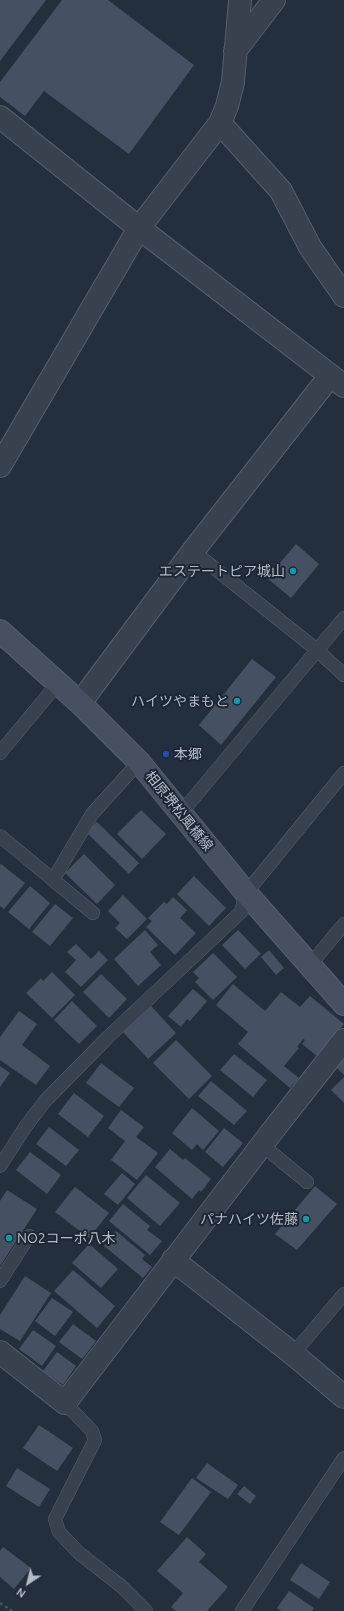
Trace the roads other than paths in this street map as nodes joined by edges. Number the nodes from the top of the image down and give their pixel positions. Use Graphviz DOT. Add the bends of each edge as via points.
graph roads {
  1 [pos="240,0"];
  2 [pos="274,0"];
  3 [pos="234,52"];
  4 [pos="0,118"];
  5 [pos="220,123"];
  6 [pos="139,228"];
  7 [pos="344,296"];
  8 [pos="337,381"];
  9 [pos="0,466"];
  10 [pos="193,551"];
  11 [pos="344,618"];
  12 [pos="0,631"];
  13 [pos="317,650"];
  14 [pos="344,675"];
  15 [pos="58,682"];
  16 [pos="80,703"];
  17 [pos="0,753"];
  18 [pos="139,762"];
  19 [pos="344,773"];
  20 [pos="180,812"];
  21 [pos="0,836"];
  22 [pos="53,880"];
  23 [pos="246,893"];
  24 [pos="93,913"];
  25 [pos="344,924"];
  26 [pos="310,965"];
  27 [pos="344,1004"];
  28 [pos="344,1040"];
  29 [pos="262,1145"];
  30 [pos="0,1166"];
  31 [pos="307,1182"];
  32 [pos="29,1236"];
  33 [pos="173,1260"];
  34 [pos="0,1281"];
  35 [pos="344,1294"];
  36 [pos="0,1352"];
  37 [pos="293,1354"];
  38 [pos="344,1397"];
  39 [pos="65,1403"];
  40 [pos="344,1458"];
  41 [pos="146,1611"];
  42 [pos="242,1611"];
  1 -- 3 [label="street"];
  2 -- 3 [label="street"];
  3 -- 5 [label="street" via="233,82"];
  4 -- 6 [label="street"];
  5 -- 6 [label="street"];
  5 -- 7 [label="street" via="281,191 310,247"];
  6 -- 8 [label="street"];
  6 -- 9 [label="street"];
  8 -- 10 [label="street"];
  10 -- 13 [label="lane"];
  10 -- 16 [label="street"];
  11 -- 13 [label="lane"];
  12 -- 15 [label="street, 相原堺松風橋線"];
  13 -- 14 [label="lane"];
  13 -- 20 [label="lane"];
  15 -- 16 [label="street, 相原堺松風橋線"];
  15 -- 17 [label="lane"];
  16 -- 18 [label="street, 相原堺松風橋線"];
  18 -- 20 [label="street, 相原堺松風橋線"];
  18 -- 22 [label="lane" via="92,814"];
  19 -- 23 [label="lane"];
  20 -- 23 [label="street, 相原堺松風橋線"];
  21 -- 22 [label="lane"];
  22 -- 24 [label="lane"];
  23 -- 26 [label="street, 相原堺松風橋線"];
  23 -- 30 [label="lane" via="241,912 108,1037 45,1102"];
  25 -- 26 [label="lane"];
  26 -- 27 [label="street, 相原堺松風橋線"];
  28 -- 29 [label="street"];
  29 -- 31 [label="lane"];
  29 -- 33 [label="street"];
  32 -- 34 [label="lane"];
  33 -- 37 [label="street"];
  33 -- 39 [label="street"];
  35 -- 37 [label="lane"];
  36 -- 39 [label="street"];
  37 -- 38 [label="street"];
  39 -- 41 [label="lane" via="92,1431 95,1440 55,1519 59,1532 79,1553 121,1586"];
  40 -- 42 [label="lane"];
}
